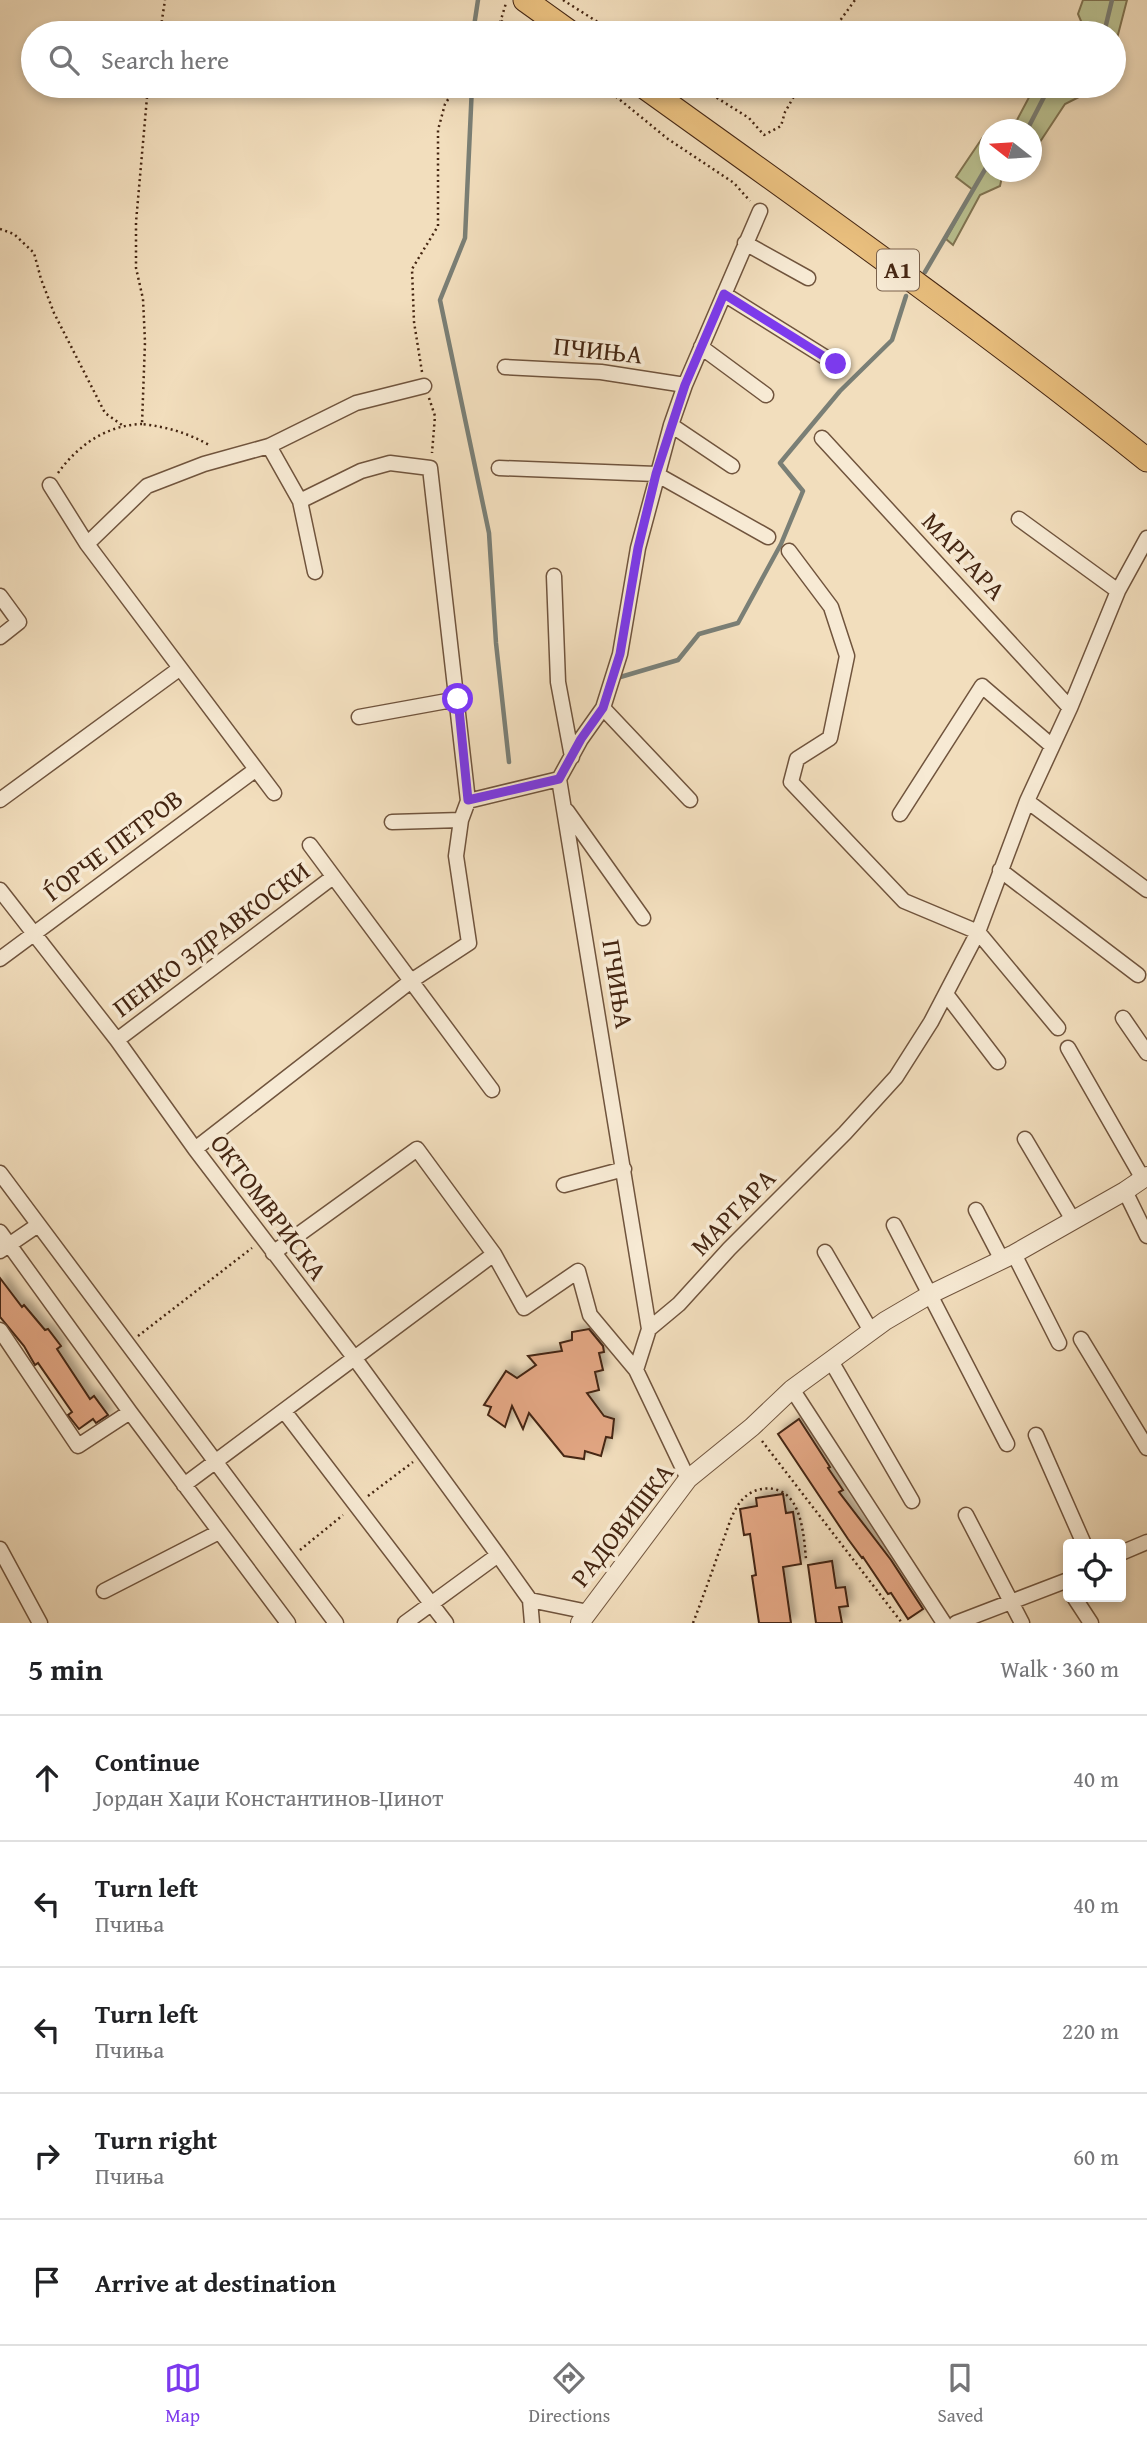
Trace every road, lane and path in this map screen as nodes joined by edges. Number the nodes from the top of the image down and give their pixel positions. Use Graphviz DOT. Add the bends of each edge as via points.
graph roads {
  1 [pos="165,0"];
  2 [pos="506,0"];
  3 [pos="525,0"];
  4 [pos="563,0"];
  5 [pos="855,0"];
  6 [pos="162,21"];
  7 [pos="501,21"];
  8 [pos="554,21"];
  9 [pos="596,21"];
  10 [pos="840,21"];
  11 [pos="147,98"];
  12 [pos="449,98"];
  13 [pos="617,98"];
  14 [pos="660,98"];
  15 [pos="717,98"];
  16 [pos="793,98"];
  17 [pos="760,211"];
  18 [pos="0,229"];
  19 [pos="745,243"];
  20 [pos="808,278"];
  21 [pos="724,294"];
  22 [pos="701,347"];
  23 [pos="836,364"];
  24 [pos="505,367"];
  25 [pos="685,385"];
  26 [pos="424,386"];
  27 [pos="766,395"];
  28 [pos="142,424"];
  29 [pos="122,425"];
  30 [pos="671,425"];
  31 [pos="822,438"];
  32 [pos="269,446"];
  33 [pos="234,455"];
  34 [pos="1147,460"];
  35 [pos="732,466"];
  36 [pos="430,468"];
  37 [pos="499,468"];
  38 [pos="656,474"];
  39 [pos="50,485"];
  40 [pos="300,501"];
  41 [pos="1019,519"];
  42 [pos="768,537"];
  43 [pos="1147,538"];
  44 [pos="87,544"];
  45 [pos="789,551"];
  46 [pos="315,572"];
  47 [pos="554,576"];
  48 [pos="1118,591"];
  49 [pos="0,596"];
  50 [pos="0,637"];
  51 [pos="179,669"];
  52 [pos="458,699"];
  53 [pos="603,708"];
  54 [pos="1070,708"];
  55 [pos="359,717"];
  56 [pos="1052,746"];
  57 [pos="572,757"];
  58 [pos="255,770"];
  59 [pos="559,779"];
  60 [pos="274,793"];
  61 [pos="0,800"];
  62 [pos="468,800"];
  63 [pos="690,800"];
  64 [pos="1027,801"];
  65 [pos="564,807"];
  66 [pos="900,814"];
  67 [pos="461,820"];
  68 [pos="392,822"];
  69 [pos="310,845"];
  70 [pos="1000,870"];
  71 [pos="334,877"];
  72 [pos="0,890"];
  73 [pos="1147,890"];
  74 [pos="643,918"];
  75 [pos="978,932"];
  76 [pos="33,934"];
  77 [pos="0,958"];
  78 [pos="1138,975"];
  79 [pos="411,981"];
  80 [pos="946,994"];
  81 [pos="1123,1018"];
  82 [pos="1058,1028"];
  83 [pos="117,1040"];
  84 [pos="1068,1048"];
  85 [pos="1147,1053"];
  86 [pos="998,1062"];
  87 [pos="492,1090"];
  88 [pos="1025,1139"];
  89 [pos="195,1149"];
  90 [pos="624,1169"];
  91 [pos="0,1173"];
  92 [pos="1145,1177"];
  93 [pos="564,1185"];
  94 [pos="1125,1191"];
  95 [pos="976,1210"];
  96 [pos="1073,1220"];
  97 [pos="38,1225"];
  98 [pos="894,1225"];
  99 [pos="1147,1236"];
  100 [pos="263,1240"];
  101 [pos="3,1243"];
  102 [pos="273,1252"];
  103 [pos="825,1252"];
  104 [pos="494,1254"];
  105 [pos="1008,1257"];
  106 [pos="931,1294"];
  107 [pos="649,1329"];
  108 [pos="0,1330"];
  109 [pos="871,1331"];
  110 [pos="1081,1339"];
  111 [pos="1059,1343"];
  112 [pos="126,1344"];
  113 [pos="354,1356"];
  114 [pos="831,1361"];
  115 [pos="636,1370"];
  116 [pos="792,1390"];
  117 [pos="284,1411"];
  118 [pos="130,1412"];
  119 [pos="752,1427"];
  120 [pos="1036,1436"];
  121 [pos="1007,1444"];
  122 [pos="1147,1448"];
  123 [pos="215,1462"];
  124 [pos="688,1479"];
  125 [pos="184,1485"];
  126 [pos="912,1502"];
  127 [pos="966,1515"];
  128 [pos="219,1532"];
  129 [pos="1082,1539"];
  130 [pos="1147,1542"];
  131 [pos="0,1549"];
  132 [pos="1126,1551"];
  133 [pos="498,1555"];
  134 [pos="806,1559"];
  135 [pos="1063,1584"];
  136 [pos="104,1591"];
  137 [pos="530,1600"];
  138 [pos="1011,1602"];
  139 [pos="1077,1602"];
  140 [pos="431,1603"];
  141 [pos="584,1617"];
  142 [pos="40,1623"];
  143 [pos="288,1623"];
  144 [pos="336,1623"];
  145 [pos="405,1623"];
  146 [pos="446,1623"];
  147 [pos="532,1623"];
  148 [pos="694,1623"];
  149 [pos="902,1623"];
  150 [pos="944,1623"];
  151 [pos="956,1623"];
  152 [pos="1022,1623"];
  153 [pos="1091,1623"];
  1 -- 6 [label="path"];
  2 -- 7 [label="path"];
  3 -- 8 [label="main road"];
  4 -- 9 [label="path"];
  5 -- 10 [label="path"];
  11 -- 28 [label="path" via="136,222 145,342"];
  12 -- 26 [label="path" via="438,130 438,226 412,269"];
  13 -- 17 [label="path" via="667,139 734,183"];
  14 -- 34 [label="main road, A1" via="897,269"];
  15 -- 16 [label="path" via="749,118 764,135 781,126"];
  17 -- 19 [label="street"];
  18 -- 29 [label="path" via="14,234 34,253 54,313 104,413"];
  19 -- 20 [label="street"];
  19 -- 21 [label="street"];
  21 -- 22 [label="street"];
  21 -- 23 [label="street"];
  22 -- 25 [label="street"];
  22 -- 27 [label="street"];
  24 -- 25 [label="street, ПЧИЊА" via="601,372"];
  25 -- 30 [label="street"];
  26 -- 32 [label="street" via="356,403"];
  26 -- 36 [label="path" via="435,416"];
  28 -- 29 [label="path"];
  28 -- 33 [label="path" via="190,434"];
  29 -- 39 [label="path" via="71,455"];
  30 -- 35 [label="street"];
  30 -- 38 [label="street"];
  31 -- 54 [label="street, МАРГАРА"];
  32 -- 33 [label="street"];
  32 -- 40 [label="street"];
  33 -- 44 [label="street" via="148,486"];
  36 -- 40 [label="street" via="390,463 360,471"];
  36 -- 52 [label="street"];
  37 -- 38 [label="street"];
  38 -- 42 [label="street"];
  38 -- 53 [label="street" via="620,654"];
  39 -- 44 [label="street"];
  40 -- 46 [label="street"];
  41 -- 48 [label="street"];
  43 -- 48 [label="street, МАРГАРА"];
  44 -- 51 [label="street"];
  45 -- 75 [label="street" via="831,607 847,656 830,738 797,759 791,782 904,901"];
  47 -- 57 [label="street" via="558,682"];
  48 -- 54 [label="street, МАРГАРА"];
  49 -- 50 [label="street" via="19,622"];
  51 -- 58 [label="street"];
  51 -- 61 [label="street"];
  52 -- 55 [label="street"];
  52 -- 62 [label="street"];
  53 -- 57 [label="street"];
  53 -- 63 [label="street"];
  54 -- 56 [label="street, МАРГАРА"];
  56 -- 64 [label="street, МАРГАРА"];
  56 -- 66 [label="street" via="982,686"];
  57 -- 59 [label="street"];
  58 -- 60 [label="street"];
  58 -- 76 [label="street, ЃОРЧЕ ПЕТРОВ"];
  59 -- 62 [label="street"];
  59 -- 65 [label="street, ПЧИЊА"];
  62 -- 67 [label="street"];
  64 -- 70 [label="street, МАРГАРА"];
  64 -- 73 [label="street"];
  65 -- 74 [label="street, ПЧИЊА"];
  65 -- 90 [label="street, ПЧИЊА"];
  67 -- 68 [label="street"];
  67 -- 79 [label="street" via="456,856 469,943"];
  69 -- 71 [label="street, ПЕНКО ЗДРАВКОСКИ"];
  70 -- 75 [label="street, МАРГАРА"];
  70 -- 78 [label="street"];
  71 -- 79 [label="street, ПЕНКО ЗДРАВКОСКИ"];
  71 -- 83 [label="street, ПЕНКО ЗДРАВКОСКИ"];
  72 -- 76 [label="street, ОКТОМВРИСКА"];
  75 -- 80 [label="street, МАРГАРА"];
  75 -- 82 [label="street"];
  76 -- 77 [label="street, ЃОРЧЕ ПЕТРОВ"];
  76 -- 83 [label="street, ОКТОМВРИСКА"];
  79 -- 87 [label="street, ПЕНКО ЗДРАВКОСКИ"];
  79 -- 89 [label="street"];
  80 -- 86 [label="street"];
  80 -- 107 [label="street, МАРГАРА" via="896,1076 679,1304"];
  81 -- 85 [label="street"];
  83 -- 89 [label="street, ОКТОМВРИСКА"];
  84 -- 92 [label="street, РАДОВИШКА"];
  88 -- 96 [label="street"];
  89 -- 100 [label="street, ОКТОМВРИСКА"];
  90 -- 93 [label="street"];
  90 -- 107 [label="street, ПЧИЊА"];
  91 -- 97 [label="street"];
  92 -- 94 [label="street, РАДОВИШКА"];
  94 -- 96 [label="street, РАДОВИШКА"];
  94 -- 99 [label="street"];
  95 -- 105 [label="street"];
  96 -- 105 [label="street, РАДОВИШКА"];
  97 -- 101 [label="street"];
  97 -- 112 [label="street"];
  98 -- 106 [label="street"];
  100 -- 102 [label="street, ОКТОМВРИСКА"];
  100 -- 112 [label="path"];
  101 -- 118 [label="street"];
  102 -- 104 [label="street" via="417,1149"];
  102 -- 113 [label="street, ОКТОМВРИСКА"];
  103 -- 109 [label="street"];
  104 -- 113 [label="street"];
  104 -- 115 [label="street" via="524,1308 578,1271 590,1315"];
  105 -- 106 [label="street, РАДОВИШКА"];
  105 -- 111 [label="street"];
  106 -- 109 [label="street, РАДОВИШКА"];
  106 -- 121 [label="street"];
  107 -- 115 [label="street"];
  108 -- 118 [label="street" via="78,1446"];
  109 -- 114 [label="street, РАДОВИШКА"];
  110 -- 122 [label="street"];
  112 -- 123 [label="street"];
  113 -- 117 [label="street"];
  113 -- 133 [label="street, ОКТОМВРИСКА"];
  114 -- 116 [label="street, РАДОВИШКА"];
  114 -- 126 [label="street"];
  115 -- 124 [label="street"];
  116 -- 119 [label="street, РАДОВИШКА"];
  116 -- 150 [label="street"];
  117 -- 123 [label="street"];
  117 -- 140 [label="street"];
  118 -- 125 [label="street"];
  119 -- 124 [label="street, РАДОВИШКА"];
  119 -- 149 [label="path"];
  120 -- 129 [label="street"];
  123 -- 125 [label="street"];
  123 -- 144 [label="street"];
  124 -- 141 [label="street, РАДОВИШКА"];
  125 -- 128 [label="street"];
  127 -- 138 [label="street"];
  128 -- 136 [label="street"];
  128 -- 143 [label="street"];
  130 -- 132 [label="street"];
  131 -- 142 [label="street"];
  133 -- 137 [label="street, ОКТОМВРИСКА"];
  133 -- 140 [label="street"];
  134 -- 148 [label="path" via="798,1516 784,1492 772,1488 749,1493 730,1523"];
  135 -- 138 [label="street"];
  137 -- 141 [label="street, РАДОВИШКА"];
  137 -- 147 [label="street"];
  138 -- 151 [label="street"];
  138 -- 152 [label="street"];
  139 -- 153 [label="street"];
  140 -- 145 [label="street"];
  140 -- 146 [label="street"];
}
